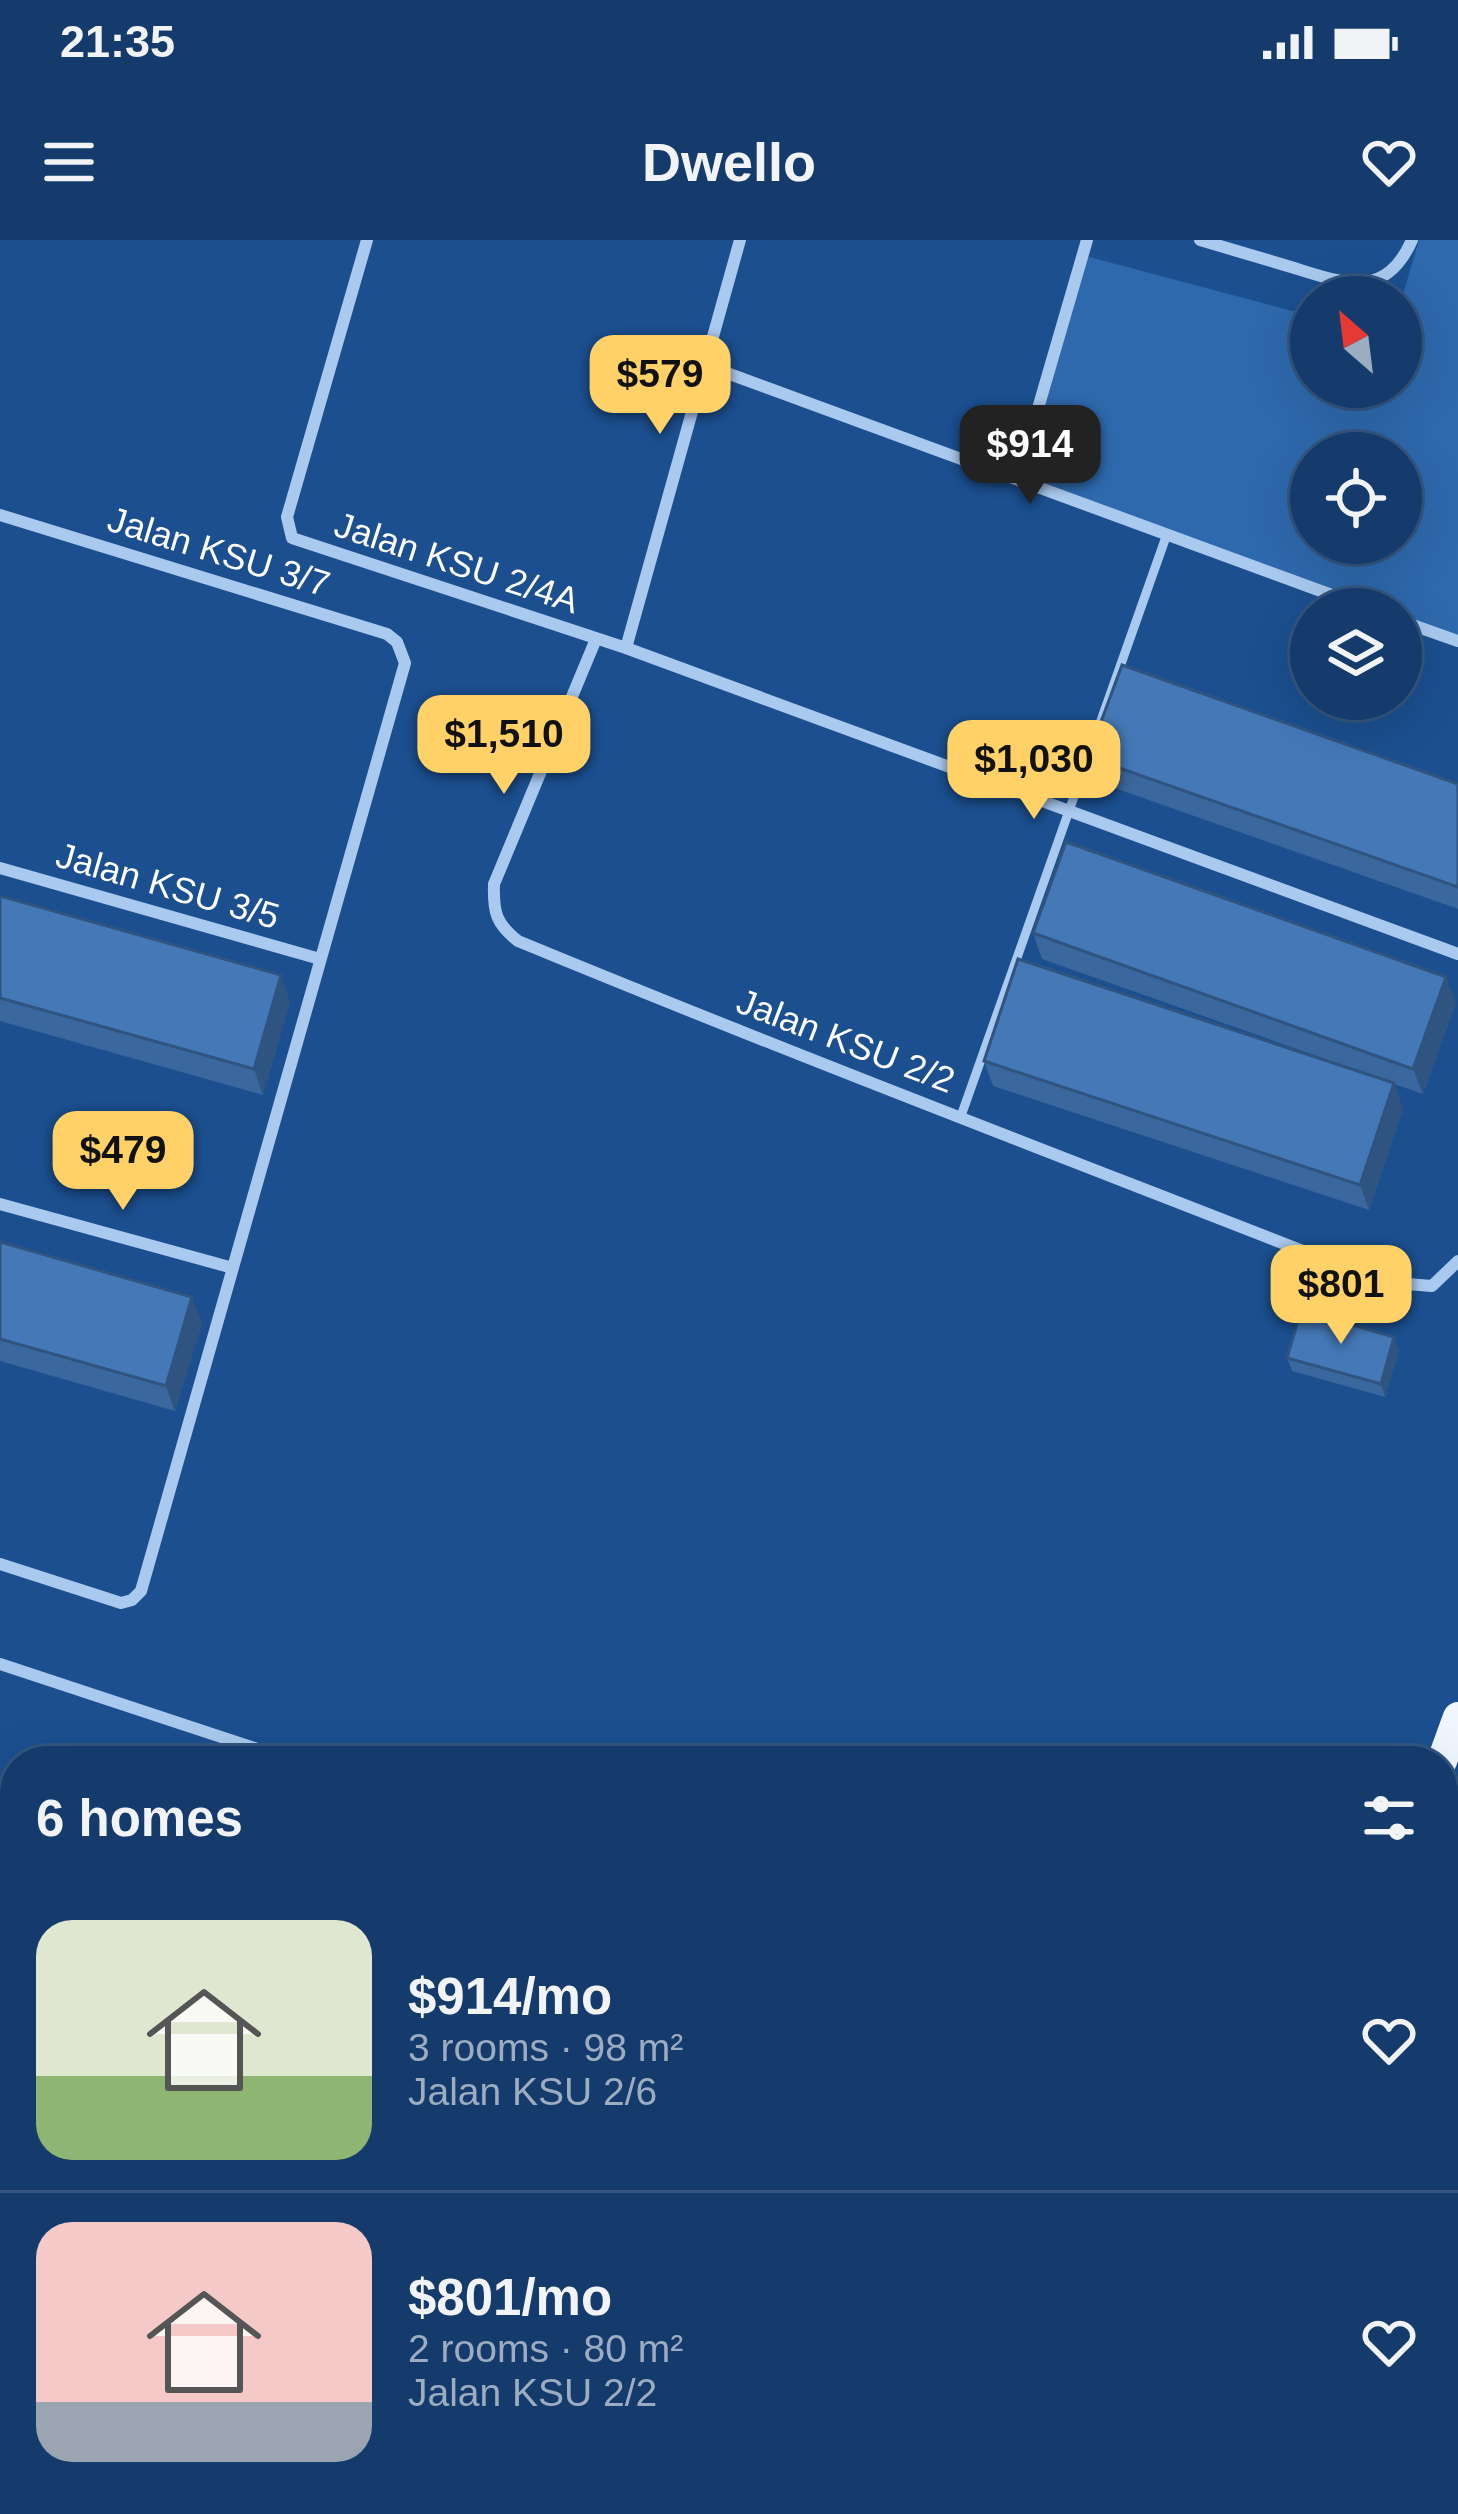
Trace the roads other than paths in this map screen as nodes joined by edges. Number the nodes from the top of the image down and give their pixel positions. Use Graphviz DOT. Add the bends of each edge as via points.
graph roads {
  1 [pos="367,240"];
  2 [pos="740,240"];
  3 [pos="1087,240"];
  4 [pos="1200,240"];
  5 [pos="1412,240"];
  6 [pos="705,364"];
  7 [pos="1018,477"];
  8 [pos="0,515"];
  9 [pos="1166,534"];
  10 [pos="1313,588"];
  11 [pos="1422,628"];
  12 [pos="596,639"];
  13 [pos="1458,641"];
  14 [pos="626,648"];
  15 [pos="1070,810"];
  16 [pos="0,868"];
  17 [pos="1458,954"];
  18 [pos="320,959"];
  19 [pos="961,1116"];
  20 [pos="0,1204"];
  21 [pos="1458,1261"];
  22 [pos="232,1268"];
  23 [pos="0,1564"];
  24 [pos="0,1664"];
  25 [pos="249,1746"];
  1 -- 12 [label="street, Jalan KSU 2/4A" via="287,517 292,538"];
  2 -- 6 [label="street"];
  3 -- 7 [label="street"];
  4 -- 5 [label="street" via="1349,285 1399,266"];
  6 -- 7 [label="street"];
  6 -- 14 [label="street"];
  7 -- 9 [label="street"];
  8 -- 18 [label="street, Jalan KSU 3/7" via="397,642 404,663"];
  9 -- 10 [label="street"];
  9 -- 15 [label="lane"];
  11 -- 13 [label="street"];
  12 -- 14 [label="street, Jalan KSU 2/4A"];
  12 -- 19 [label="street, Jalan KSU 2/2" via="494,884 500,927 727,1028"];
  14 -- 15 [label="street, Jalan KSU 2/4A"];
  15 -- 17 [label="street, Jalan KSU 2/4A"];
  15 -- 19 [label="lane"];
  16 -- 18 [label="street, Jalan KSU 3/5"];
  18 -- 22 [label="street"];
  19 -- 21 [label="street, Jalan KSU 2/2" via="1382,1282 1432,1286"];
  20 -- 22 [label="street"];
  22 -- 23 [label="street" via="141,1591 121,1603"];
  24 -- 25 [label="street"];
}
